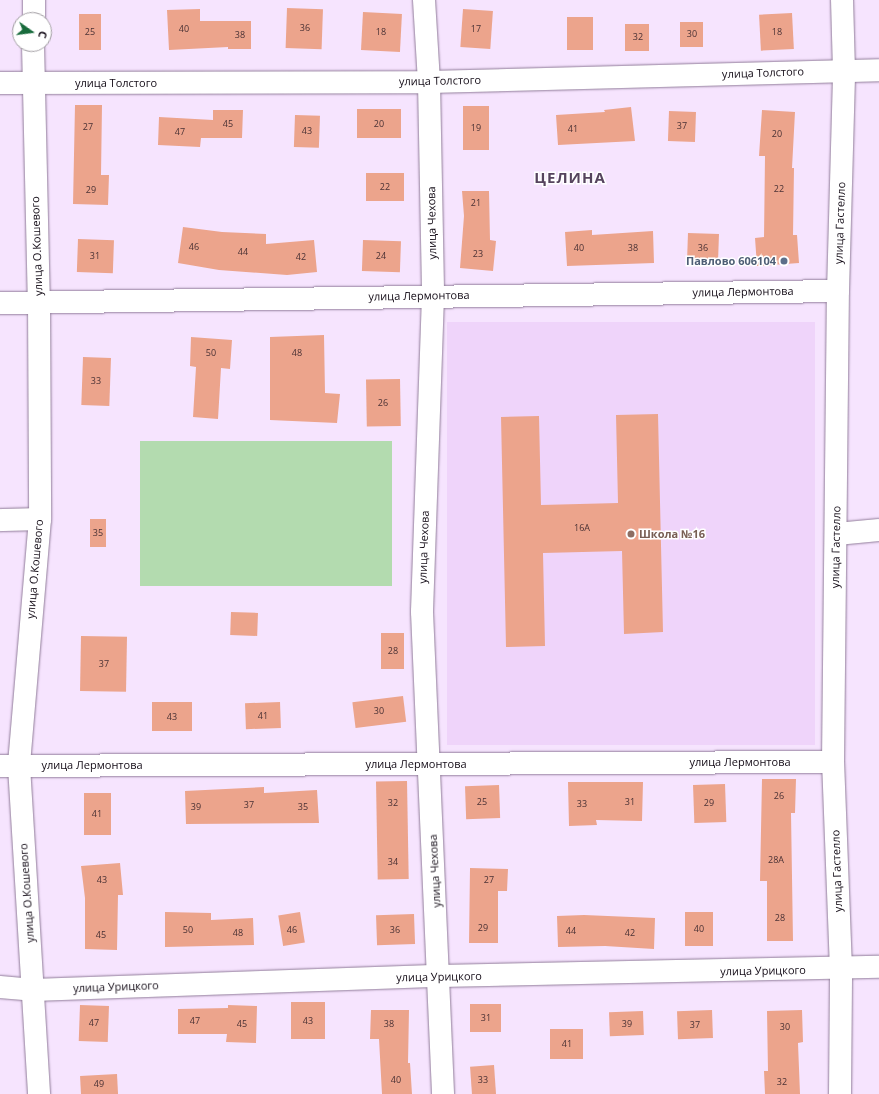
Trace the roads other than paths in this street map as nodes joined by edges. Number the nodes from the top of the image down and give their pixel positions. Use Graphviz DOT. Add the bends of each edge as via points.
graph roads {
  1 [pos="34,0"];
  2 [pos="424,0"];
  3 [pos="842,0"];
  4 [pos="34,12"];
  5 [pos="33,52"];
  6 [pos="879,70"];
  7 [pos="844,71"];
  8 [pos="429,82"];
  9 [pos="0,84"];
  10 [pos="33,84"];
  11 [pos="838,291"];
  12 [pos="433,296"];
  13 [pos="39,301"];
  14 [pos="0,303"];
  15 [pos="40,519"];
  16 [pos="0,520"];
  17 [pos="879,530"];
  18 [pos="837,534"];
  19 [pos="833,762"];
  20 [pos="430,763"];
  21 [pos="10,766"];
  22 [pos="879,967"];
  23 [pos="841,969"];
  24 [pos="440,976"];
  25 [pos="0,987"];
  26 [pos="33,990"];
  27 [pos="39,1094"];
  28 [pos="444,1094"];
  29 [pos="840,1094"];
  1 -- 4 [label="street"];
  2 -- 8 [label="street, улица Чехова"];
  3 -- 7 [label="street, улица Гастелло"];
  5 -- 10 [label="street, улица О.Кошевого"];
  6 -- 7 [label="street, улица Толстого"];
  7 -- 8 [label="street, улица Толстого"];
  7 -- 11 [label="street, улица Гастелло"];
  8 -- 10 [label="street, улица Толстого"];
  8 -- 12 [label="street, улица Чехова"];
  9 -- 10 [label="street, улица Толстого"];
  10 -- 13 [label="street, улица О.Кошевого"];
  11 -- 12 [label="street, улица Лермонтова"];
  11 -- 18 [label="street, улица Гастелло"];
  12 -- 13 [label="street, улица Лермонтова"];
  12 -- 20 [label="street, улица Чехова" via="422,612"];
  13 -- 14 [label="street, улица Лермонтова"];
  13 -- 15 [label="street, улица О.Кошевого"];
  15 -- 16 [label="street"];
  15 -- 21 [label="street, улица О.Кошевого"];
  17 -- 18 [label="street"];
  18 -- 19 [label="street, улица Гастелло"];
  19 -- 20 [label="street, улица Лермонтова"];
  19 -- 23 [label="street, улица Гастелло"];
  20 -- 21 [label="street, улица Лермонтова"];
  20 -- 24 [label="street, улица Чехова"];
  21 -- 26 [label="street, улица О.Кошевого"];
  22 -- 23 [label="street, улица Урицкого"];
  23 -- 24 [label="street, улица Урицкого"];
  23 -- 29 [label="street, улица Гастелло"];
  24 -- 26 [label="street, улица Урицкого"];
  24 -- 28 [label="street, улица Чехова"];
  25 -- 26 [label="street, улица Урицкого"];
  26 -- 27 [label="street, улица О.Кошевого"];
}
